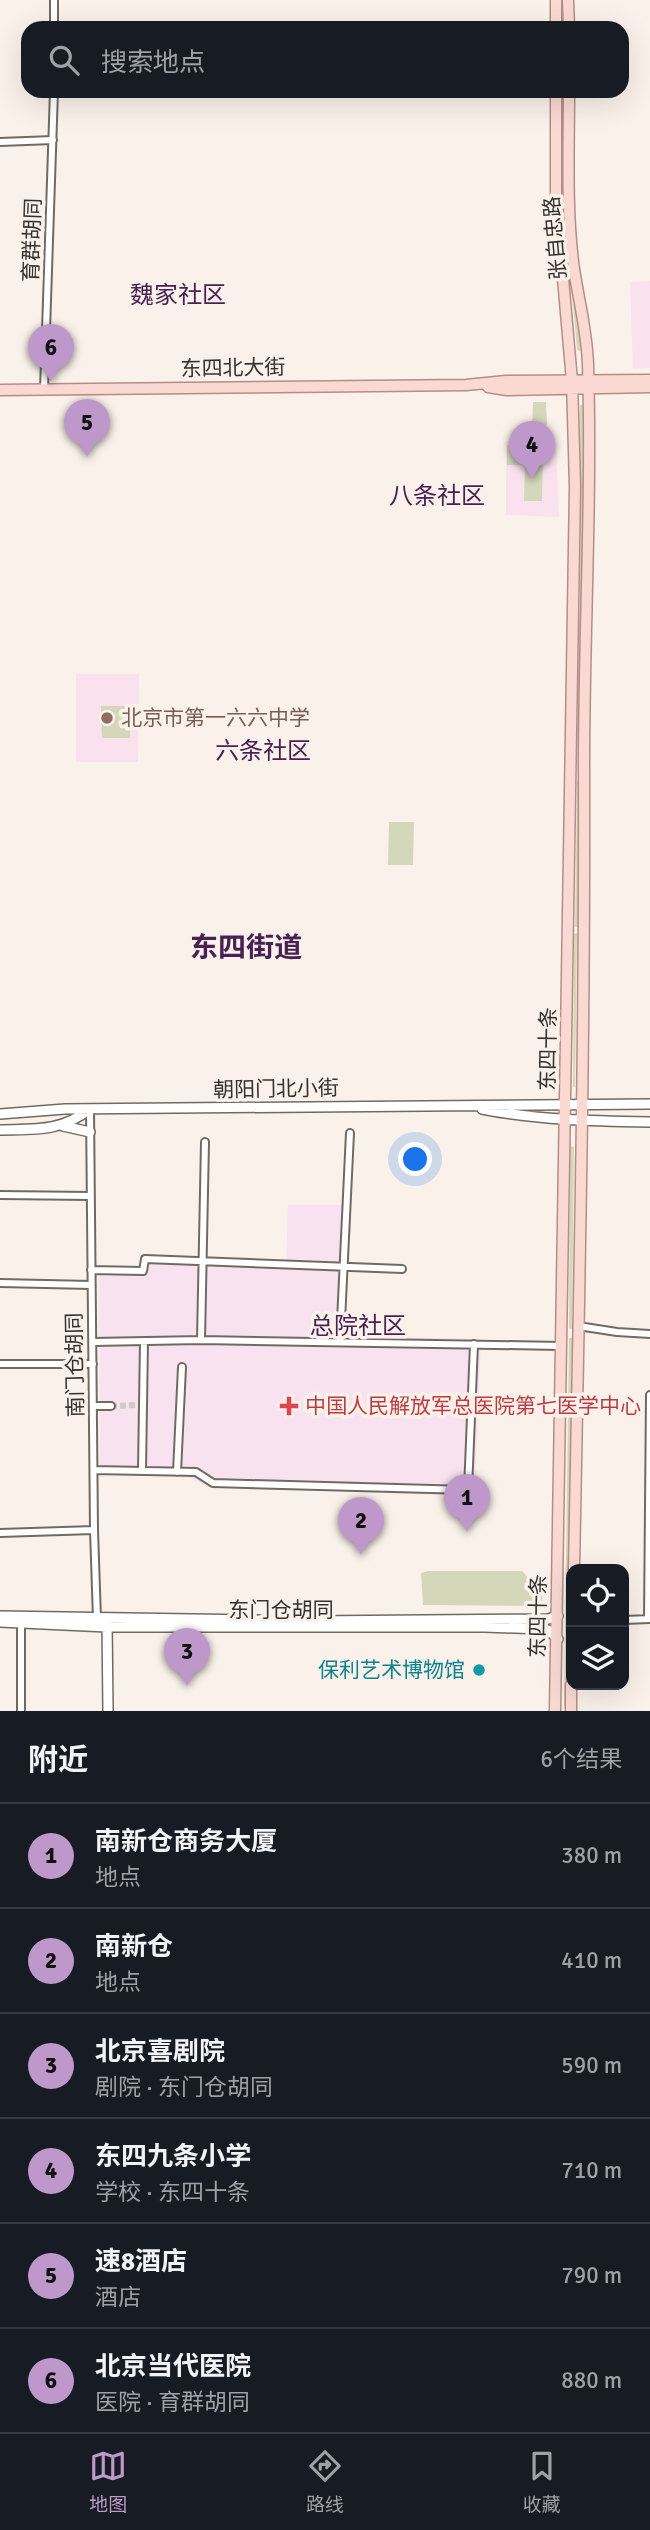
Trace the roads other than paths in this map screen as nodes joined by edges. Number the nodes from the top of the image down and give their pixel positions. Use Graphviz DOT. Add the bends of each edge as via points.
graph roads {
  1 [pos="54,0"];
  2 [pos="556,0"];
  3 [pos="568,0"];
  4 [pos="54,21"];
  5 [pos="556,21"];
  6 [pos="569,21"];
  7 [pos="54,98"];
  8 [pos="556,98"];
  9 [pos="569,98"];
  10 [pos="53,141"];
  11 [pos="0,142"];
  12 [pos="650,380"];
  13 [pos="588,384"];
  14 [pos="572,385"];
  15 [pos="650,387"];
  16 [pos="0,390"];
  17 [pos="44,390"];
  18 [pos="566,1104"];
  19 [pos="584,1104"];
  20 [pos="650,1104"];
  21 [pos="464,1105"];
  22 [pos="90,1109"];
  23 [pos="0,1114"];
  24 [pos="566,1118"];
  25 [pos="583,1121"];
  26 [pos="650,1122"];
  27 [pos="62,1126"];
  28 [pos="0,1130"];
  29 [pos="90,1132"];
  30 [pos="350,1133"];
  31 [pos="205,1142"];
  32 [pos="0,1195"];
  33 [pos="90,1196"];
  34 [pos="204,1260"];
  35 [pos="343,1266"];
  36 [pos="402,1269"];
  37 [pos="91,1270"];
  38 [pos="0,1283"];
  39 [pos="91,1286"];
  40 [pos="578,1326"];
  41 [pos="650,1334"];
  42 [pos="201,1340"];
  43 [pos="144,1341"];
  44 [pos="93,1342"];
  45 [pos="340,1342"];
  46 [pos="474,1344"];
  47 [pos="561,1346"];
  48 [pos="0,1364"];
  49 [pos="93,1364"];
  50 [pos="182,1367"];
  51 [pos="650,1395"];
  52 [pos="94,1406"];
  53 [pos="111,1406"];
  54 [pos="649,1455"];
  55 [pos="94,1470"];
  56 [pos="142,1470"];
  57 [pos="177,1472"];
  58 [pos="94,1530"];
  59 [pos="0,1533"];
  60 [pos="573,1564"];
  61 [pos="0,1616"];
  62 [pos="558,1616"];
  63 [pos="649,1619"];
  64 [pos="629,1620"];
  65 [pos="0,1622"];
  66 [pos="104,1622"];
  67 [pos="21,1623"];
  68 [pos="558,1640"];
  69 [pos="572,1690"];
  70 [pos="21,1711"];
  71 [pos="108,1711"];
  72 [pos="555,1711"];
  73 [pos="571,1711"];
  1 -- 4 [label="street"];
  2 -- 5 [label="main road"];
  3 -- 6 [label="main road"];
  7 -- 10 [label="street, 育群胡同"];
  8 -- 14 [label="main road, 张自忠路" via="556,199"];
  9 -- 13 [label="main road, 张自忠路" via="569,199 574,270 585,320"];
  10 -- 11 [label="street"];
  10 -- 17 [label="street, 育群胡同"];
  12 -- 13 [label="main road, 东四北大街"];
  13 -- 14 [label="main road, 东四北大街"];
  13 -- 15 [label="main road, 东四北大街"];
  13 -- 19 [label="main road, 东四十条"];
  14 -- 17 [label="main road, 东四北大街" via="506,381"];
  14 -- 18 [label="main road, 东四十条" via="575,486"];
  16 -- 17 [label="main road, 东四北大街"];
  18 -- 19 [label="street, 朝阳门北小街"];
  18 -- 21 [label="street, 朝阳门北小街"];
  18 -- 24 [label="main road, 东四十条"];
  19 -- 20 [label="street, 朝阳门北小街"];
  19 -- 25 [label="main road, 东四十条"];
  21 -- 22 [label="street, 朝阳门北小街"];
  21 -- 24 [label="street, 朝阳门北小街" via="516,1116"];
  22 -- 23 [label="street, 朝阳门北小街"];
  22 -- 27 [label="street"];
  22 -- 29 [label="street, 南门仓胡同"];
  24 -- 25 [label="street, 朝阳门北小街"];
  24 -- 47 [label="main road, 东四十条"];
  25 -- 26 [label="street, 朝阳门北小街"];
  25 -- 40 [label="main road, 东四十条"];
  27 -- 28 [label="street"];
  27 -- 29 [label="street"];
  29 -- 33 [label="street, 南门仓胡同"];
  30 -- 35 [label="street"];
  31 -- 34 [label="street"];
  32 -- 33 [label="street"];
  33 -- 37 [label="street, 南门仓胡同"];
  34 -- 35 [label="street"];
  34 -- 37 [label="street" via="145,1259 143,1271"];
  34 -- 42 [label="street"];
  35 -- 36 [label="street"];
  35 -- 45 [label="street"];
  37 -- 39 [label="street, 南门仓胡同"];
  38 -- 39 [label="street"];
  39 -- 44 [label="street, 南门仓胡同"];
  40 -- 41 [label="street"];
  40 -- 60 [label="main road, 东四十条"];
  42 -- 43 [label="street"];
  42 -- 45 [label="street"];
  43 -- 44 [label="street"];
  43 -- 56 [label="street" via="139,1405"];
  44 -- 49 [label="street, 南门仓胡同"];
  45 -- 46 [label="street"];
  46 -- 47 [label="street"];
  46 -- 57 [label="street" via="468,1490 213,1483 196,1472"];
  47 -- 62 [label="main road, 东四十条"];
  48 -- 49 [label="street"];
  49 -- 52 [label="street, 南门仓胡同"];
  50 -- 57 [label="street"];
  51 -- 54 [label="street"];
  52 -- 53 [label="street"];
  52 -- 55 [label="street, 南门仓胡同"];
  54 -- 63 [label="street"];
  55 -- 56 [label="street"];
  55 -- 58 [label="street, 南门仓胡同"];
  56 -- 57 [label="street"];
  58 -- 59 [label="street"];
  58 -- 66 [label="street, 南门仓胡同"];
  61 -- 66 [label="street, 东门仓胡同"];
  62 -- 66 [label="street, 东门仓胡同"];
  62 -- 68 [label="main road, 东四十条"];
  63 -- 64 [label="street"];
  65 -- 67 [label="street, 东门仓胡同"];
  66 -- 67 [label="street, 东门仓胡同"];
  66 -- 68 [label="street, 东门仓胡同" via="541,1629"];
  66 -- 71 [label="street"];
  67 -- 70 [label="street"];
  68 -- 72 [label="main road, 东四十条"];
  69 -- 73 [label="main road"];
}
